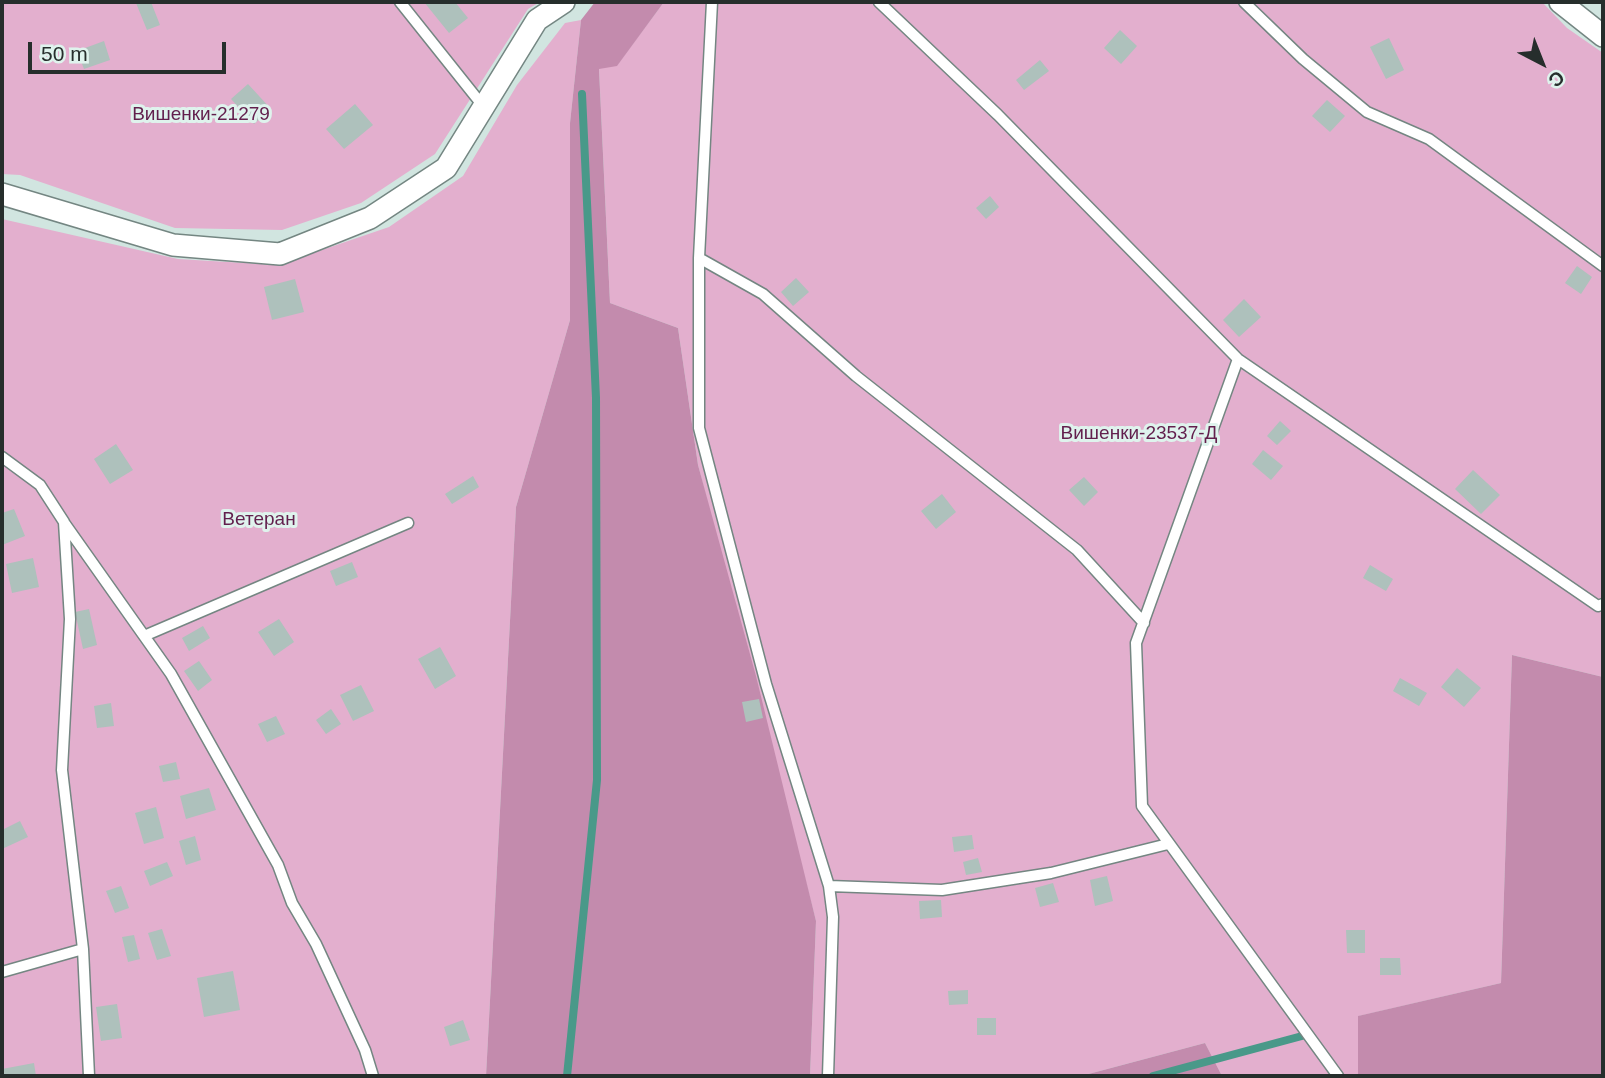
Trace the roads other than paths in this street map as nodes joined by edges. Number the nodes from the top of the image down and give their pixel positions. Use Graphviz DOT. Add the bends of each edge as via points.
graph roads {
  1 [pos="400,2"];
  2 [pos="564,2"];
  3 [pos="712,2"];
  4 [pos="879,2"];
  5 [pos="1244,2"];
  6 [pos="1560,2"];
  7 [pos="1603,36"];
  8 [pos="483,106"];
  9 [pos="2,194"];
  10 [pos="699,258"];
  11 [pos="1603,266"];
  12 [pos="1238,359"];
  13 [pos="2,457"];
  14 [pos="64,522"];
  15 [pos="408,523"];
  16 [pos="1603,604"];
  17 [pos="1144,622"];
  18 [pos="144,636"];
  19 [pos="1168,844"];
  20 [pos="829,886"];
  21 [pos="83,949"];
  22 [pos="2,972"];
  23 [pos="89,1076"];
  24 [pos="373,1076"];
  25 [pos="828,1076"];
  26 [pos="1338,1076"];
  1 -- 8 [label="lane"];
  2 -- 8 [label="street" via="537,20"];
  3 -- 10 [label="lane"];
  4 -- 12 [label="lane" via="998,115"];
  5 -- 11 [label="lane" via="1303,60 1367,112 1429,139"];
  6 -- 7 [label="street"];
  8 -- 9 [label="street" via="446,168 370,218 280,254 173,245"];
  10 -- 17 [label="lane" via="763,293 856,376 1077,550"];
  10 -- 20 [label="lane" via="699,428 766,684"];
  12 -- 16 [label="lane" via="1598,606"];
  12 -- 17 [label="lane"];
  13 -- 14 [label="lane" via="40,485"];
  14 -- 18 [label="lane"];
  14 -- 21 [label="lane" via="70,619 62,769"];
  15 -- 18 [label="lane"];
  17 -- 19 [label="lane" via="1136,643 1142,806"];
  18 -- 24 [label="lane" via="171,674 278,865 292,903 365,1049"];
  19 -- 20 [label="lane" via="1051,873 942,890"];
  19 -- 26 [label="lane"];
  20 -- 25 [label="lane" via="833,917"];
  21 -- 22 [label="lane"];
  21 -- 23 [label="lane"];
}
